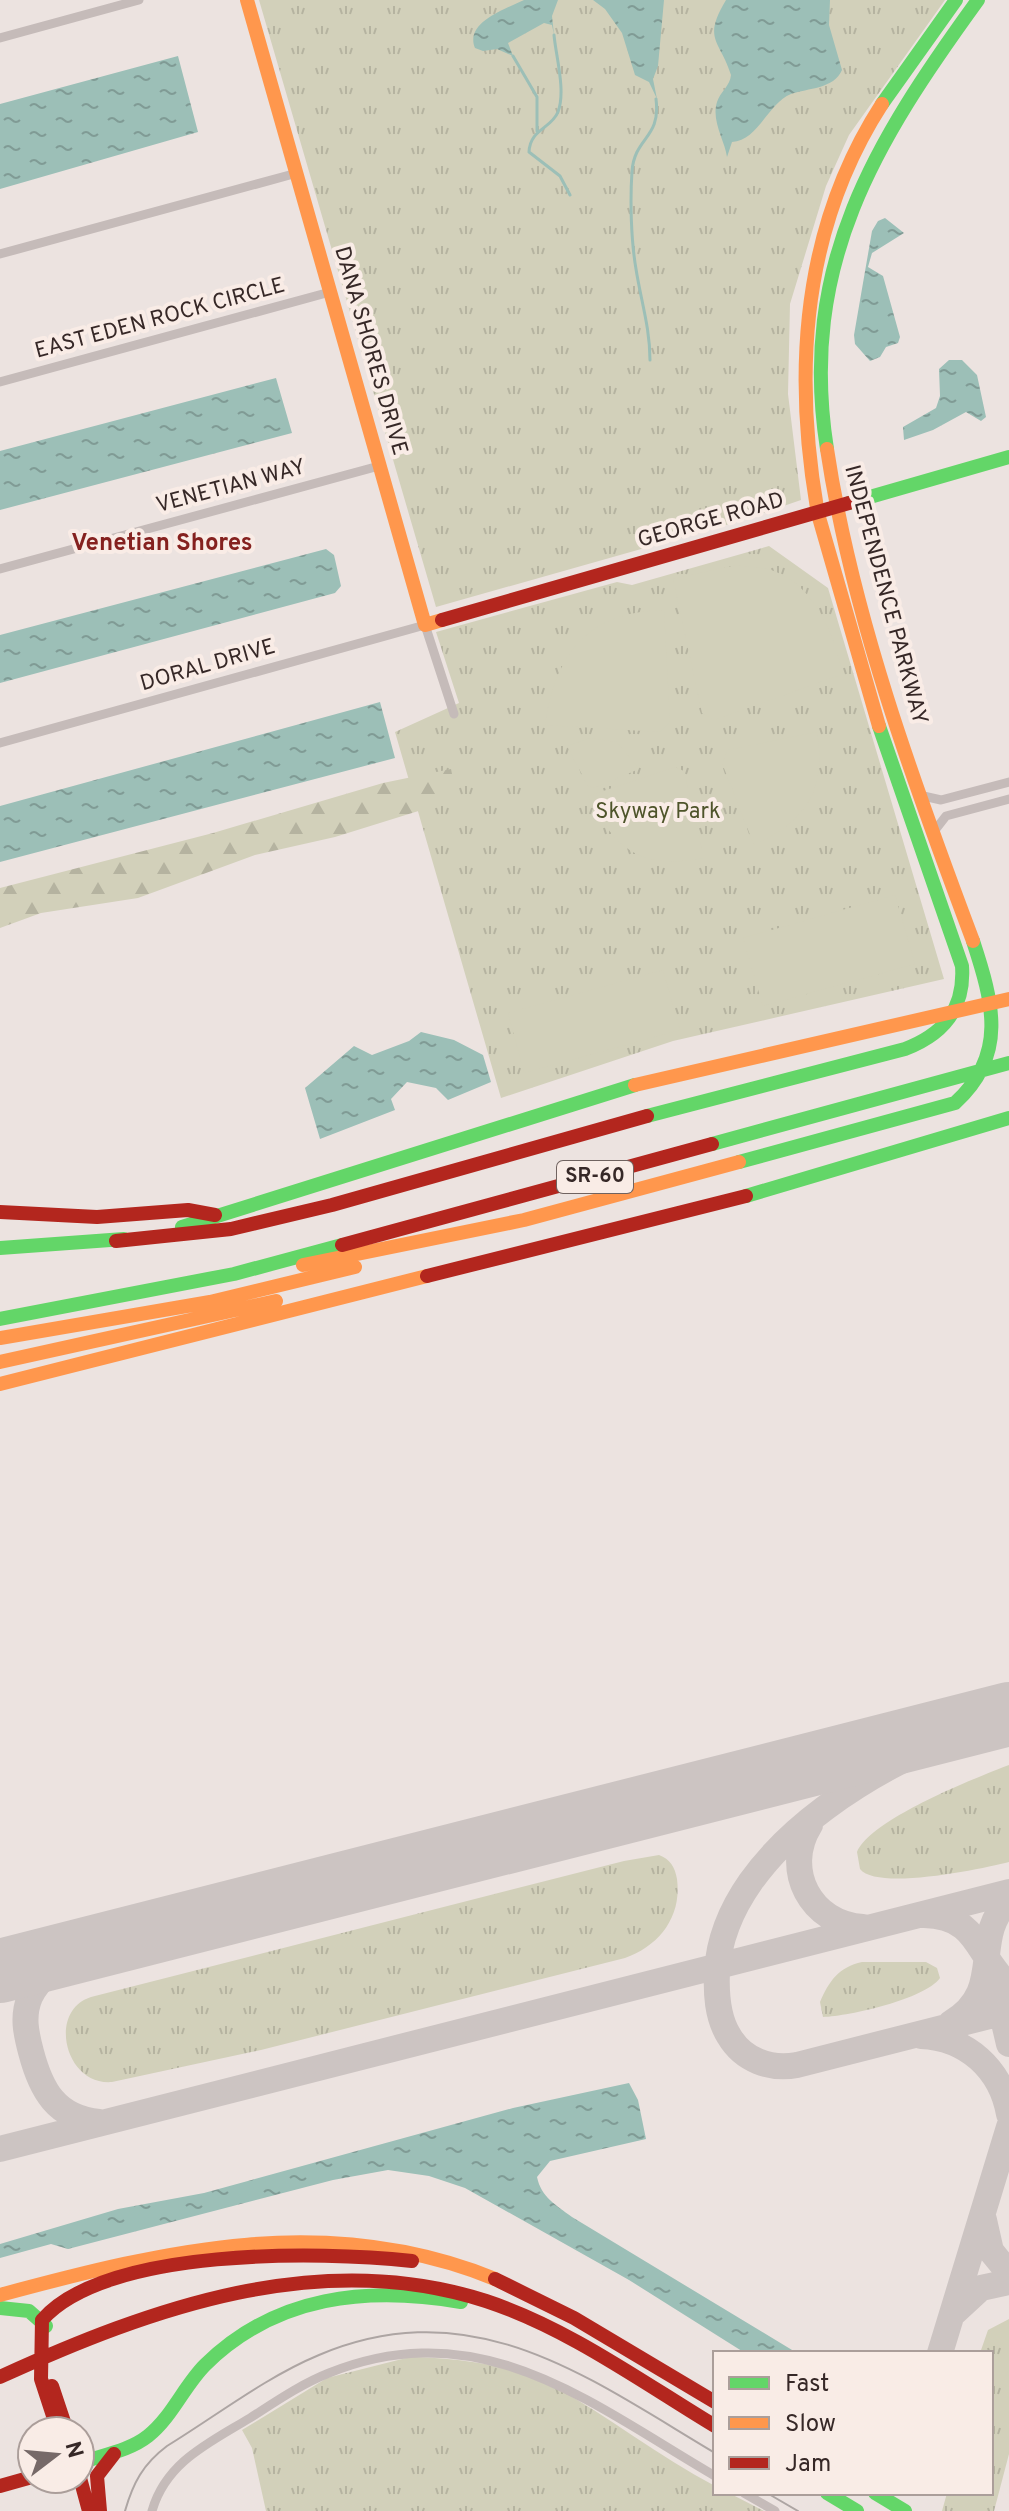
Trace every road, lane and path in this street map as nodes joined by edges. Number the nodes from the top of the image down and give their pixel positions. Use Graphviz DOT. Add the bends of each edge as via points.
graph roads {
  1 [pos="139,0"];
  2 [pos="247,0"];
  3 [pos="956,0"];
  4 [pos="978,0"];
  5 [pos="0,38"];
  6 [pos="297,173"];
  7 [pos="0,254"];
  8 [pos="330,292"];
  9 [pos="0,382"];
  10 [pos="1009,457"];
  11 [pos="379,466"];
  12 [pos="836,509"];
  13 [pos="818,514"];
  14 [pos="0,569"];
  15 [pos="425,625"];
  16 [pos="454,714"];
  17 [pos="0,743"];
  18 [pos="1009,782"];
  19 [pos="917,794"];
  20 [pos="1009,799"];
  21 [pos="932,834"];
  22 [pos="1009,999"];
  23 [pos="1009,1063"];
  24 [pos="1009,1118"];
  25 [pos="0,1212"];
  26 [pos="221,1216"];
  27 [pos="524,1220"];
  28 [pos="116,1241"];
  29 [pos="0,1248"];
  30 [pos="234,1274"];
  31 [pos="361,1290"];
  32 [pos="0,1319"];
  33 [pos="0,1338"];
  34 [pos="0,1362"];
  35 [pos="0,1384"];
  36 [pos="487,2276"];
  37 [pos="0,2295"];
  38 [pos="0,2308"];
  39 [pos="42,2320"];
  40 [pos="563,2336"];
  41 [pos="0,2377"];
  42 [pos="713,2401"];
  43 [pos="53,2415"];
  44 [pos="62,2415"];
  45 [pos="713,2425"];
  46 [pos="117,2451"];
  47 [pos="96,2458"];
  48 [pos="713,2475"];
  49 [pos="747,2495"];
  50 [pos="830,2495"];
  51 [pos="878,2495"];
  52 [pos="100,2511"];
  53 [pos="152,2511"];
  54 [pos="775,2511"];
  55 [pos="857,2511"];
  56 [pos="905,2511"];
  1 -- 5 [label="street"];
  2 -- 6 [label="main road, DANA SHORES DRIVE"];
  3 -- 13 [label="main road, INDEPENDENCE PARKWAY" via="866,131 820,248 802,375"];
  4 -- 12 [label="main road, INDEPENDENCE PARKWAY" via="886,132 839,244 825,311 820,391"];
  6 -- 7 [label="street"];
  6 -- 8 [label="main road, DANA SHORES DRIVE"];
  8 -- 9 [label="street, EAST EDEN ROCK CIRCLE"];
  8 -- 11 [label="main road, DANA SHORES DRIVE"];
  10 -- 12 [label="main road, GEORGE ROAD"];
  11 -- 14 [label="street, VENETIAN WAY"];
  11 -- 15 [label="main road, DANA SHORES DRIVE"];
  12 -- 13 [label="main road, GEORGE ROAD"];
  12 -- 19 [label="main road, INDEPENDENCE PARKWAY"];
  13 -- 15 [label="main road, GEORGE ROAD"];
  13 -- 28 [label="main road, INDEPENDENCE PARKWAY" via="892,771 962,966 962,1000 946,1026 928,1041 905,1049 603,1127 332,1205 231,1229"];
  15 -- 16 [label="street, DANA SHORES DRIVE"];
  15 -- 17 [label="street, DORAL DRIVE"];
  18 -- 19 [label="street" via="941,800"];
  19 -- 21 [label="main road, INDEPENDENCE PARKWAY"];
  20 -- 21 [label="street" via="946,816"];
  21 -- 27 [label="main road, INDEPENDENCE PARKWAY" via="1002,1034 994,1065 966,1098"];
  22 -- 26 [label="main road" via="652,1080"];
  23 -- 30 [label="main road, SR-60 / SR-60"];
  24 -- 31 [label="main road" via="737,1199"];
  25 -- 26 [label="main road" via="97,1217 188,1210"];
  26 -- 28 [label="main road"];
  27 -- 30 [label="main road" via="343,1260"];
  27 -- 33 [label="main road" via="494,1233 210,1302"];
  28 -- 29 [label="main road"];
  30 -- 32 [label="main road, SR-60 / SR-60"];
  31 -- 34 [label="main road" via="212,1313"];
  31 -- 35 [label="main road"];
  36 -- 37 [label="main road" via="371,2244 281,2239 196,2247"];
  36 -- 39 [label="main road" via="369,2256 264,2253 108,2281 68,2296"];
  36 -- 42 [label="main road" via="526,2292"];
  38 -- 39 [label="main road" via="29,2311"];
  39 -- 43 [label="main road" via="41,2379"];
  39 -- 44 [label="main road" via="50,2336 50,2377"];
  40 -- 41 [label="main road" via="525,2316 449,2289 336,2277 253,2287 134,2323"];
  40 -- 45 [label="main road"];
  40 -- 46 [label="main road" via="447,2298 407,2293 332,2296 271,2315 243,2332 202,2368 147,2437"];
  46 -- 47 [label="main road"];
  46 -- 52 [label="main road" via="97,2476"];
  48 -- 53 [label="street" via="553,2381 514,2365 439,2351 365,2360 302,2385 182,2461 166,2479"];
  49 -- 54 [label="street"];
  50 -- 55 [label="main road"];
  51 -- 56 [label="main road"];
}
